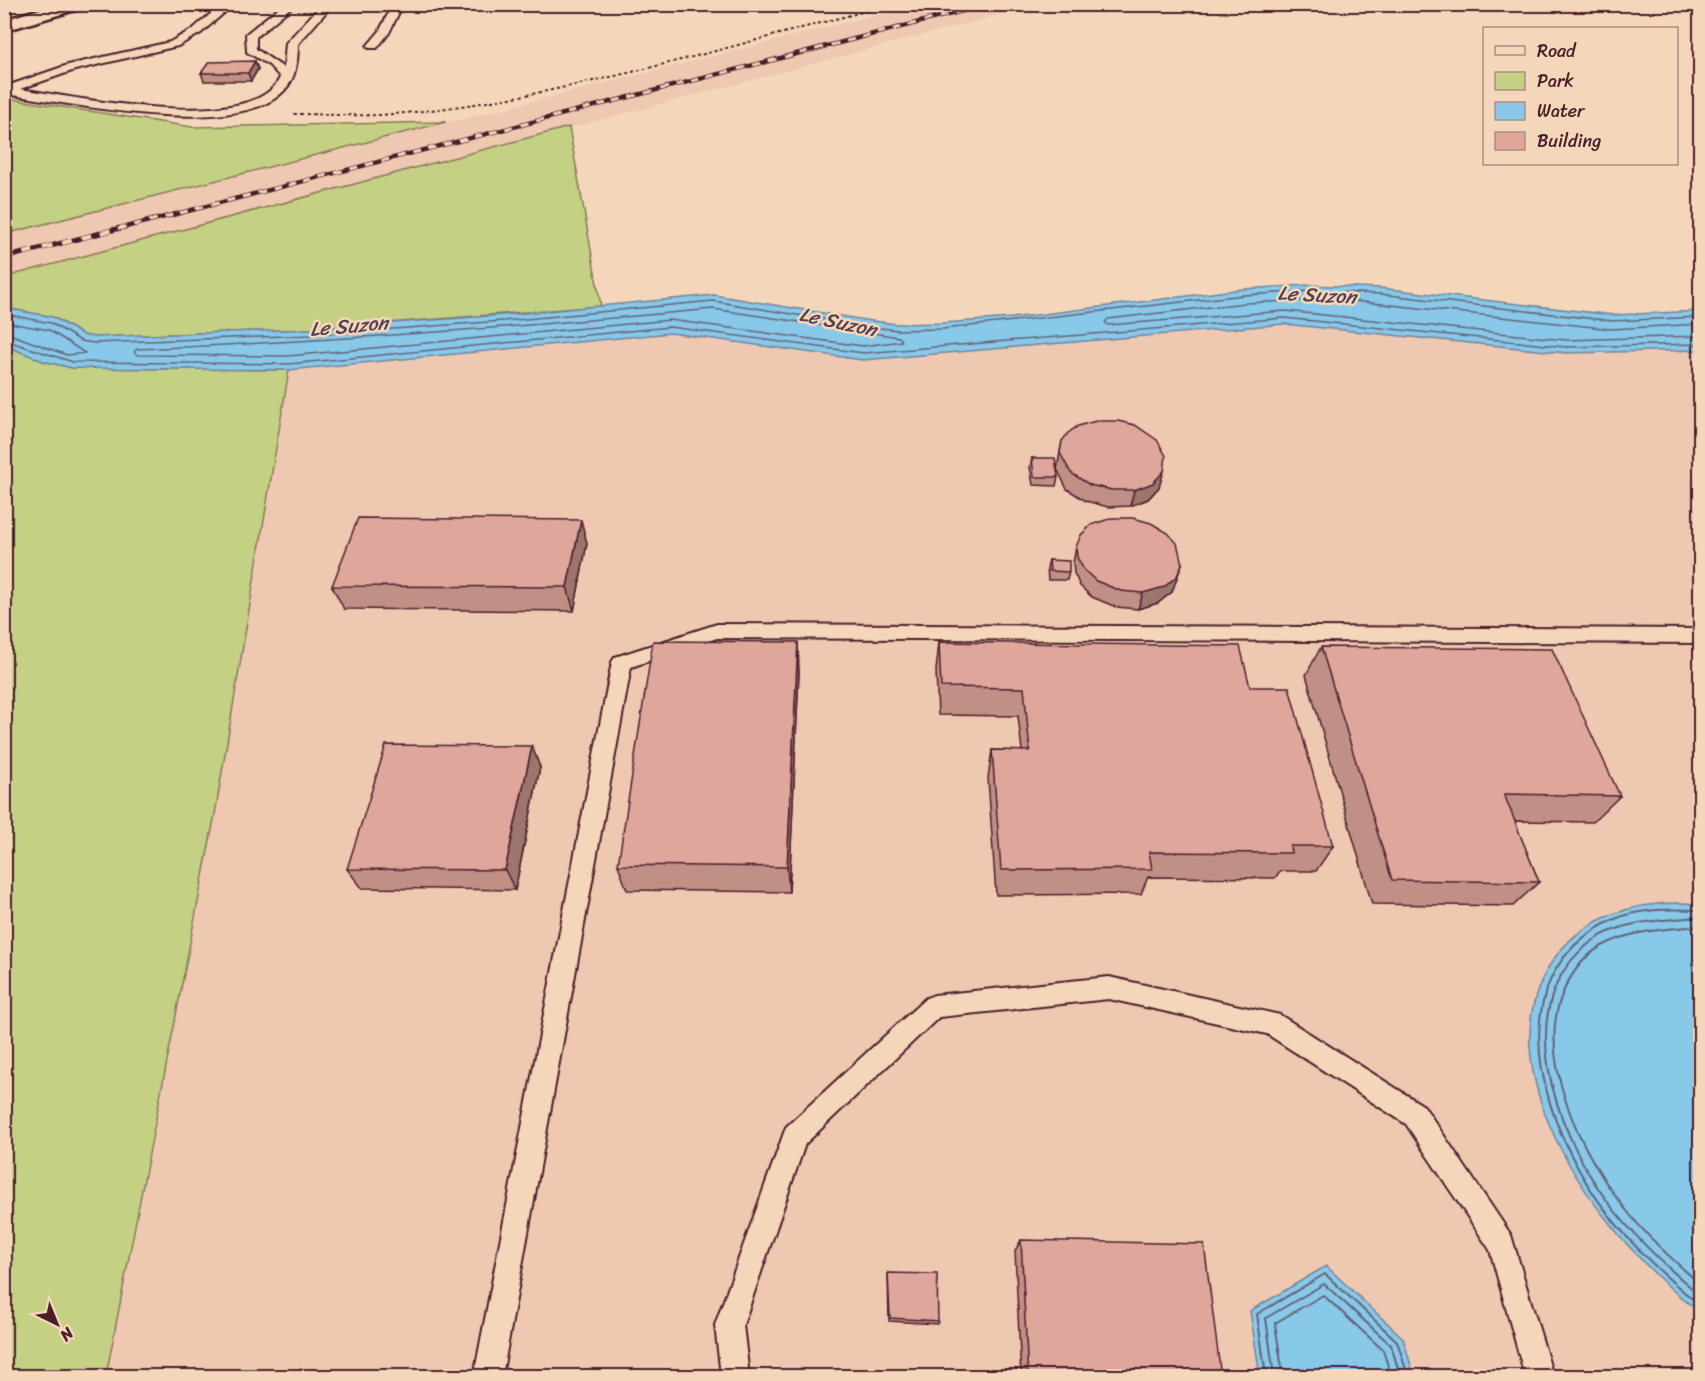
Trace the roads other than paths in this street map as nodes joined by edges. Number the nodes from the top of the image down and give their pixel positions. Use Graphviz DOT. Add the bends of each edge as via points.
graph roads {
  1 [pos="76,4"];
  2 [pos="229,4"];
  3 [pos="398,4"];
  4 [pos="308,6"];
  5 [pos="4,26"];
  6 [pos="373,46"];
  7 [pos="287,78"];
  8 [pos="5,90"];
  9 [pos="1701,636"];
  10 [pos="488,1377"];
  11 [pos="735,1377"];
  12 [pos="1539,1377"];
  1 -- 5 [label="street"];
  2 -- 8 [label="lane" via="197,31 174,44 72,67"];
  3 -- 6 [label="lane"];
  4 -- 7 [label="lane" via="292,43"];
  4 -- 7 [label="lane" via="250,36 251,50 273,63"];
  7 -- 8 [label="lane" via="264,101 217,113 172,113"];
  9 -- 10 [label="lane" via="717,631 622,662"];
  11 -- 12 [label="lane" via="729,1325 795,1136 934,1006 1109,988 1272,1023 1415,1114 1502,1244"];
}
